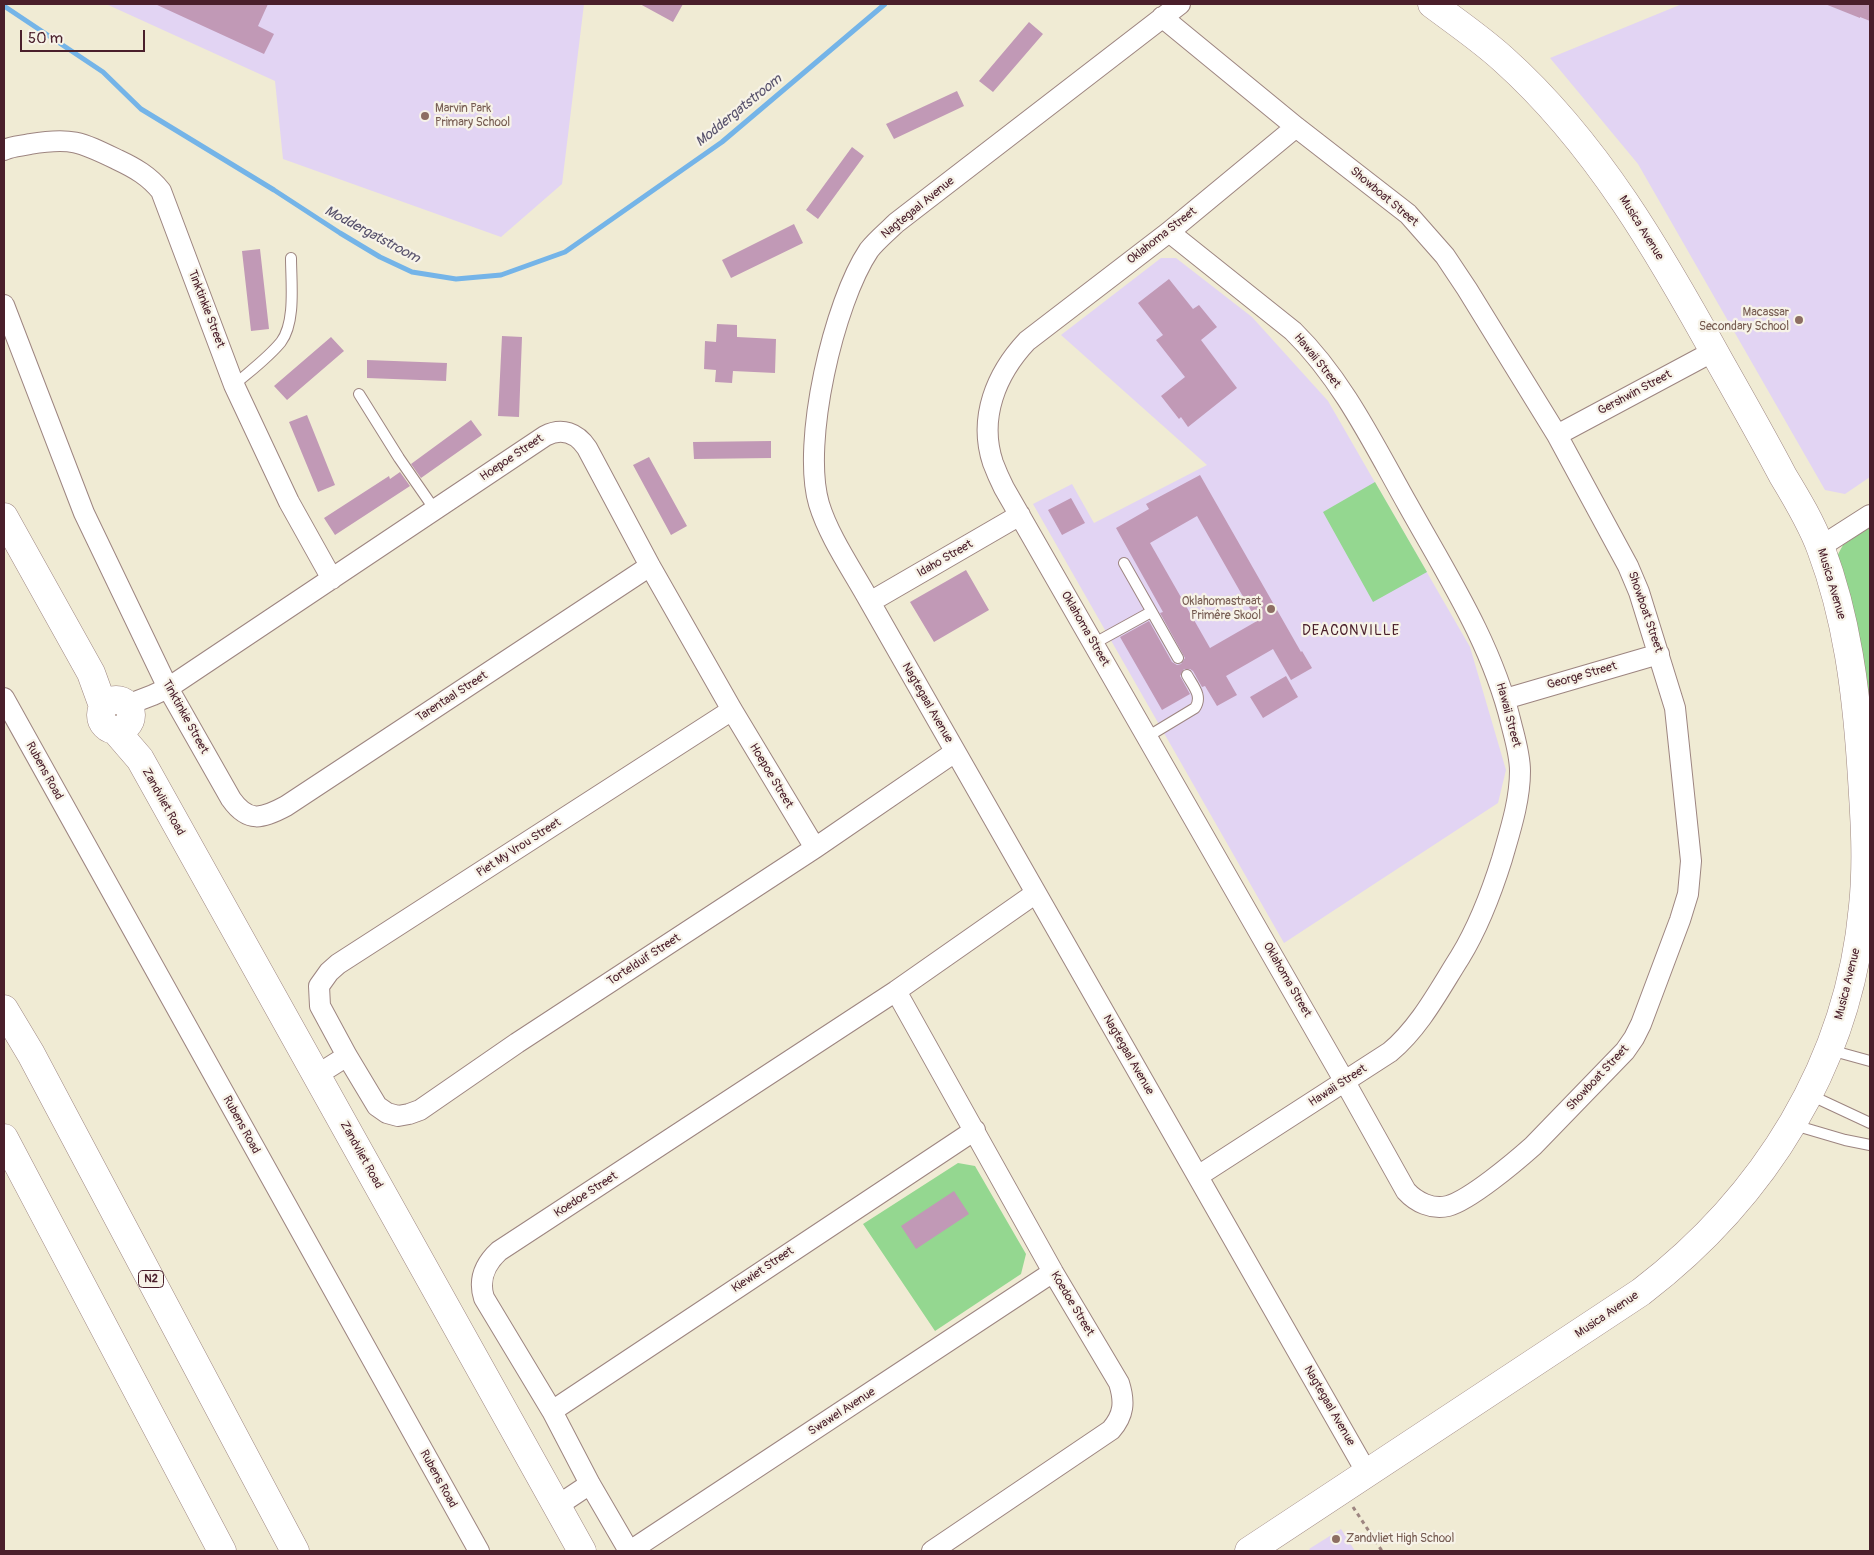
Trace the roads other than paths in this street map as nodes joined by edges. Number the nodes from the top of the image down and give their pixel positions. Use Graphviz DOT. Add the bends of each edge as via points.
graph roads {
  1 [pos="1180,4"];
  2 [pos="1432,4"];
  3 [pos="1162,17"];
  4 [pos="1296,127"];
  5 [pos="4,150"];
  6 [pos="1169,232"];
  7 [pos="291,258"];
  8 [pos="4,305"];
  9 [pos="1714,352"];
  10 [pos="234,385"];
  11 [pos="359,394"];
  12 [pos="1556,435"];
  13 [pos="435,510"];
  14 [pos="1020,515"];
  15 [pos="1870,515"];
  16 [pos="4,517"];
  17 [pos="1820,547"];
  18 [pos="1124,564"];
  19 [pos="650,566"];
  20 [pos="332,579"];
  21 [pos="870,602"];
  22 [pos="1151,612"];
  23 [pos="1094,644"];
  24 [pos="1659,654"];
  25 [pos="1178,658"];
  26 [pos="1187,675"];
  27 [pos="161,692"];
  28 [pos="4,698"];
  29 [pos="1505,699"];
  30 [pos="732,710"];
  31 [pos="1864,712"];
  32 [pos="120,713"];
  33 [pos="1147,736"];
  34 [pos="955,752"];
  35 [pos="1867,809"];
  36 [pos="250,816"];
  37 [pos="815,848"];
  38 [pos="1036,893"];
  39 [pos="896,991"];
  40 [pos="320,995"];
  41 [pos="4,1009"];
  42 [pos="1829,1049"];
  43 [pos="346,1056"];
  44 [pos="1870,1061"];
  45 [pos="317,1075"];
  46 [pos="1345,1082"];
  47 [pos="1808,1095"];
  48 [pos="1870,1122"];
  49 [pos="1793,1124"];
  50 [pos="975,1130"];
  51 [pos="4,1138"];
  52 [pos="1870,1145"];
  53 [pos="1198,1176"];
  54 [pos="1422,1204"];
  55 [pos="1053,1272"];
  56 [pos="552,1411"];
  57 [pos="1367,1473"];
  58 [pos="590,1484"];
  59 [pos="557,1506"];
  60 [pos="937,1550"];
  61 [pos="222,1551"];
  62 [pos="294,1551"];
  63 [pos="479,1551"];
  64 [pos="582,1551"];
  65 [pos="629,1551"];
  66 [pos="1249,1551"];
  1 -- 3 [label="street, Nagtegaal Avenue"];
  2 -- 9 [label="main road, Musica Avenue" via="1503,59 1569,128 1616,187"];
  3 -- 4 [label="street, Showboat Street"];
  3 -- 21 [label="street, Nagtegaal Avenue" via="896,223 869,250 856,273 828,356 817,419 814,473 818,502 827,524"];
  4 -- 6 [label="street, Oklahoma Street"];
  4 -- 12 [label="street, Showboat Street" via="1408,214 1434,243 1468,289"];
  5 -- 10 [label="street, Tinktinkie Street" via="50,141 76,142 137,169 153,180 168,206"];
  6 -- 14 [label="street, Oklahoma Street" via="1027,341 998,380 989,412 989,446 1000,480"];
  6 -- 29 [label="street, Hawaii Street" via="1293,331 1324,366 1360,419 1449,578 1487,650"];
  7 -- 10 [label="lane" via="290,320 286,333 274,349"];
  8 -- 27 [label="street, Tinktinkie Street" via="84,512"];
  9 -- 12 [label="street, Gershwin Street"];
  9 -- 17 [label="main road, Musica Avenue"];
  10 -- 20 [label="street, Tinktinkie Street" via="289,502"];
  11 -- 13 [label="lane"];
  12 -- 24 [label="street, Showboat Street" via="1628,566"];
  13 -- 19 [label="street, Hoepoe Street" via="545,436 552,432 568,433 576,436 587,448"];
  13 -- 20 [label="street, Hoepoe Street"];
  14 -- 21 [label="street, Idaho Street"];
  14 -- 23 [label="street, Oklahoma Street"];
  15 -- 17 [label="street"];
  16 -- 32 [label="main road, Zandvliet Road" via="91,673"];
  17 -- 31 [label="main road, Musica Avenue"];
  18 -- 22 [label="lane"];
  19 -- 30 [label="street, Hoepoe Street"];
  19 -- 36 [label="street, Tarentaal Street" via="286,806 265,816"];
  20 -- 27 [label="street, Hoepoe Street"];
  21 -- 34 [label="street, Nagtegaal Avenue"];
  22 -- 23 [label="lane"];
  22 -- 25 [label="lane"];
  23 -- 33 [label="street, Oklahoma Street"];
  24 -- 29 [label="street, George Street"];
  24 -- 54 [label="street, Showboat Street" via="1676,708 1691,861 1688,894 1641,1024 1625,1051 1519,1159 1458,1202 1446,1206"];
  26 -- 33 [label="lane" via="1198,695 1196,708"];
  27 -- 32 [label="street, Hoepoe Street"];
  27 -- 36 [label="street, Tinktinkie Street" via="231,799"];
  28 -- 63 [label="street, Rubens Road"];
  29 -- 46 [label="street, Hawaii Street" via="1518,751 1519,786 1507,842 1485,909 1466,946 1408,1036"];
  30 -- 37 [label="street, Hoepoe Street"];
  30 -- 40 [label="street, Piet My Vrou Street" via="338,964 319,986"];
  31 -- 35 [label="main road, Musica Avenue"];
  32 -- 45 [label="main road, Zandvliet Road" via="140,759"];
  33 -- 46 [label="street, Oklahoma Street"];
  34 -- 37 [label="street, Tortelduif Street"];
  34 -- 38 [label="street, Nagtegaal Avenue"];
  35 -- 42 [label="main road, Musica Avenue" via="1860,953"];
  37 -- 43 [label="street, Tortelduif Street" via="420,1110 398,1116 377,1106"];
  38 -- 39 [label="street, Koedoe Street"];
  38 -- 53 [label="street, Nagtegaal Avenue"];
  39 -- 50 [label="street, Koedoe Street"];
  39 -- 56 [label="street, Koedoe Street" via="493,1258 482,1278 484,1298"];
  40 -- 43 [label="street, Tortelduif Street" via="320,1006"];
  41 -- 62 [label="main road, N2" via="36,1063"];
  42 -- 44 [label="lane"];
  42 -- 47 [label="main road, Musica Avenue"];
  43 -- 45 [label="street"];
  45 -- 59 [label="main road, Zandvliet Road"];
  46 -- 53 [label="street, Hawaii Street"];
  46 -- 54 [label="street, Oklahoma Street" via="1406,1191"];
  47 -- 48 [label="lane"];
  47 -- 49 [label="main road, Musica Avenue"];
  49 -- 52 [label="lane"];
  49 -- 57 [label="main road, Musica Avenue" via="1747,1192 1666,1273"];
  50 -- 55 [label="street, Koedoe Street"];
  50 -- 56 [label="street, Kiewiet Street"];
  51 -- 61 [label="main road"];
  53 -- 57 [label="street, Nagtegaal Avenue"];
  55 -- 60 [label="street, Koedoe Street" via="1119,1383 1124,1405 1121,1414 1111,1430"];
  55 -- 65 [label="street, Swawel Avenue"];
  56 -- 58 [label="street, Koedoe Street"];
  57 -- 66 [label="main road, Musica Avenue"];
  58 -- 59 [label="street"];
  58 -- 65 [label="street, Koedoe Street"];
  59 -- 64 [label="main road, Zandvliet Road"];
}
